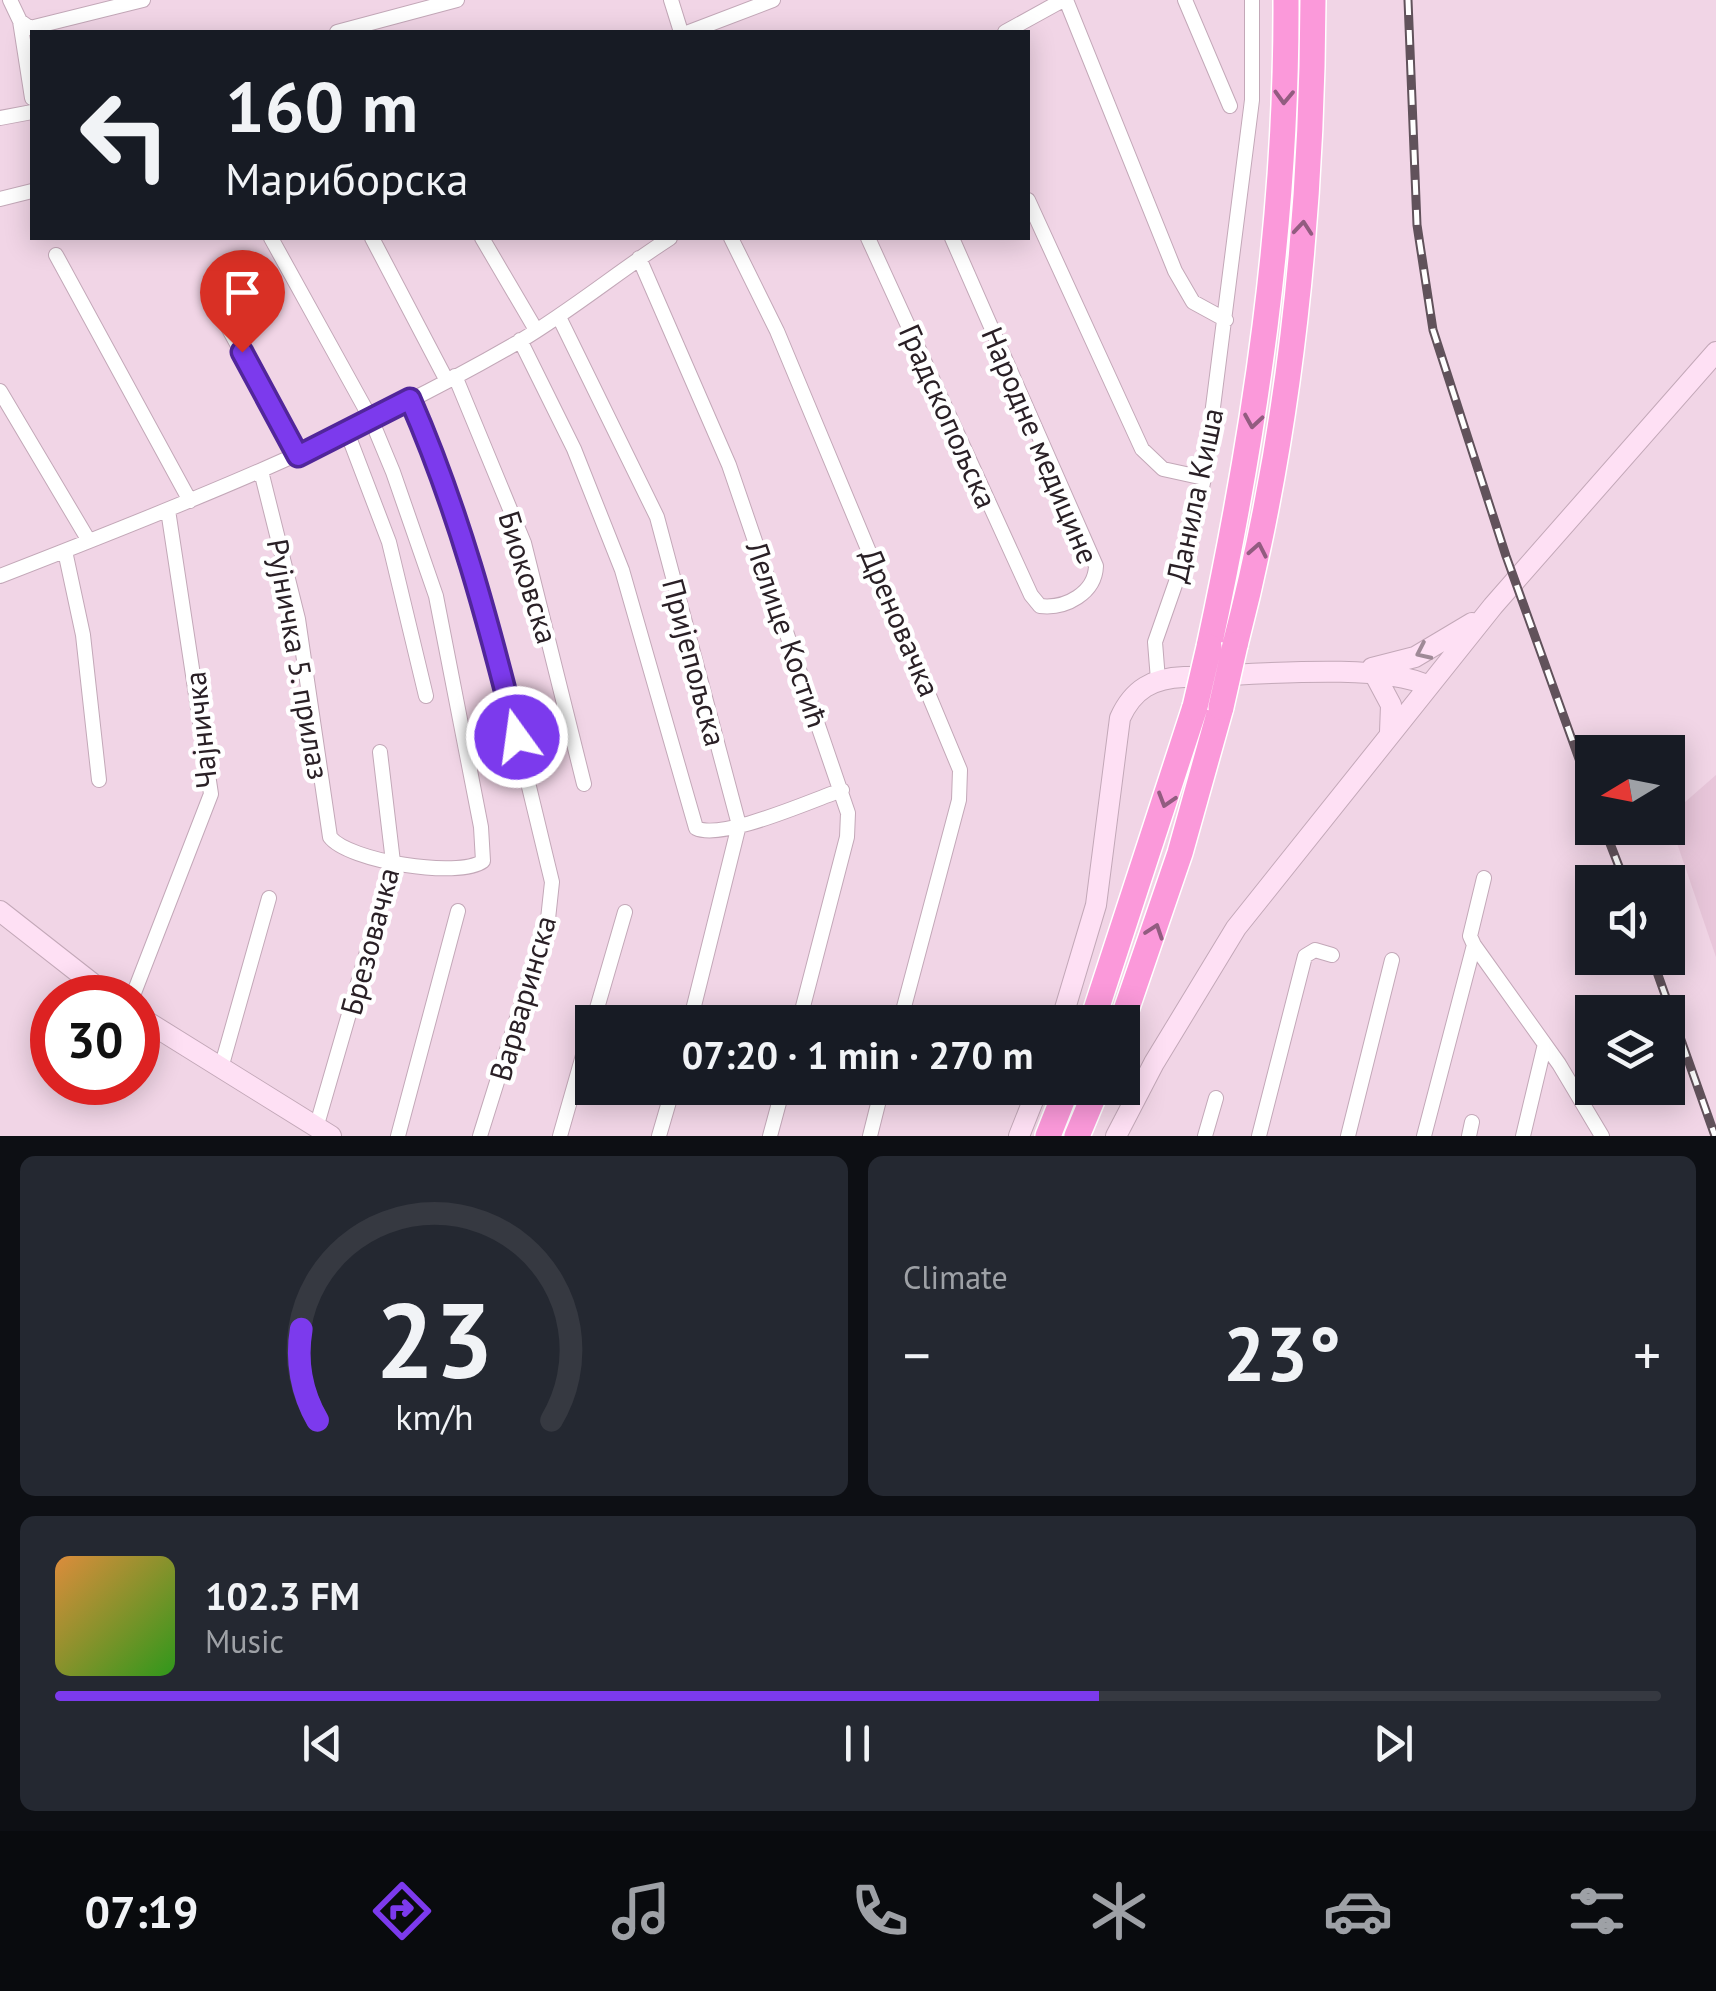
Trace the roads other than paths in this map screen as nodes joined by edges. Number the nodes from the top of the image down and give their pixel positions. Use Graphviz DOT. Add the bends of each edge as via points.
graph roads {
  1 [pos="10,0"];
  2 [pos="143,0"];
  3 [pos="457,0"];
  4 [pos="671,0"];
  5 [pos="773,0"];
  6 [pos="1065,0"];
  7 [pos="1185,0"];
  8 [pos="1252,0"];
  9 [pos="1286,0"];
  10 [pos="1312,0"];
  11 [pos="20,21"];
  12 [pos="392,26"];
  13 [pos="355,30"];
  14 [pos="680,30"];
  15 [pos="694,30"];
  16 [pos="1009,30"];
  17 [pos="30,85"];
  18 [pos="1230,106"];
  19 [pos="30,112"];
  20 [pos="0,118"];
  21 [pos="30,191"];
  22 [pos="0,198"];
  23 [pos="1030,204"];
  24 [pos="272,240"];
  25 [pos="373,240"];
  26 [pos="483,240"];
  27 [pos="667,240"];
  28 [pos="732,240"];
  29 [pos="869,240"];
  30 [pos="953,240"];
  31 [pos="56,255"];
  32 [pos="638,258"];
  33 [pos="559,317"];
  34 [pos="224,320"];
  35 [pos="1226,320"];
  36 [pos="536,330"];
  37 [pos="520,340"];
  38 [pos="1716,352"];
  39 [pos="451,379"];
  40 [pos="0,391"];
  41 [pos="410,399"];
  42 [pos="371,419"];
  43 [pos="347,432"];
  44 [pos="298,456"];
  45 [pos="261,471"];
  46 [pos="1204,478"];
  47 [pos="190,501"];
  48 [pos="168,510"];
  49 [pos="89,542"];
  50 [pos="65,551"];
  51 [pos="0,576"];
  52 [pos="1031,594"];
  53 [pos="1494,606"];
  54 [pos="1342,674"];
  55 [pos="1375,675"];
  56 [pos="1158,680"];
  57 [pos="1428,686"];
  58 [pos="426,696"];
  59 [pos="1208,707"];
  60 [pos="1390,734"];
  61 [pos="380,752"];
  62 [pos="98,780"];
  63 [pos="584,784"];
  64 [pos="842,790"];
  65 [pos="739,825"];
  66 [pos="393,862"];
  67 [pos="1484,878"];
  68 [pos="270,898"];
  69 [pos="0,911"];
  70 [pos="458,911"];
  71 [pos="625,912"];
  72 [pos="1474,944"];
  73 [pos="1332,954"];
  74 [pos="1392,960"];
  75 [pos="82,975"];
  76 [pos="141,975"];
  77 [pos="598,1005"];
  78 [pos="694,1005"];
  79 [pos="803,1005"];
  80 [pos="905,1005"];
  81 [pos="1065,1005"];
  82 [pos="1098,1005"];
  83 [pos="1128,1005"];
  84 [pos="160,1030"];
  85 [pos="1544,1048"];
  86 [pos="221,1068"];
  87 [pos="575,1085"];
  88 [pos="1216,1098"];
  89 [pos="667,1105"];
  90 [pos="778,1105"];
  91 [pos="878,1105"];
  92 [pos="1031,1105"];
  93 [pos="1060,1105"];
  94 [pos="1090,1105"];
  95 [pos="324,1132"];
  96 [pos="398,1136"];
  97 [pos="480,1136"];
  98 [pos="560,1136"];
  99 [pos="659,1136"];
  100 [pos="770,1136"];
  101 [pos="870,1136"];
  102 [pos="1019,1136"];
  103 [pos="1048,1136"];
  104 [pos="1077,1136"];
  105 [pos="1116,1136"];
  106 [pos="1205,1136"];
  107 [pos="1259,1136"];
  108 [pos="1348,1136"];
  109 [pos="1424,1136"];
  110 [pos="1523,1136"];
  111 [pos="1602,1136"];
  1 -- 11 [label="street"];
  2 -- 11 [label="street" via="30,28"];
  3 -- 12 [label="street"];
  4 -- 14 [label="street"];
  5 -- 15 [label="street"];
  6 -- 16 [label="street"];
  6 -- 35 [label="street" via="1175,271 1193,302"];
  7 -- 18 [label="street"];
  8 -- 35 [label="street, Данила Киша" via="1252,100"];
  9 -- 59 [label="highway, one-way, bridge" via="1268,309 1209,647"];
  59 -- 10 [label="highway, one-way, bridge" via="1235,645 1270,489 1292,344 1308,157"];
  11 -- 17 [label="street"];
  12 -- 13 [label="street"];
  19 -- 20 [label="street"];
  21 -- 22 [label="street"];
  23 -- 46 [label="street" via="1142,449 1163,469"];
  24 -- 42 [label="street"];
  25 -- 39 [label="street, Биоковска"];
  26 -- 36 [label="street"];
  27 -- 32 [label="street"];
  28 -- 80 [label="street, Дреновачка" via="777,330 960,770 959,800"];
  29 -- 52 [label="street, Градскопољска"];
  30 -- 52 [label="street, Народне медицине" via="1096,566 1091,586 1075,598 1045,608"];
  31 -- 47 [label="street"];
  32 -- 33 [label="street"];
  32 -- 64 [label="street, Лелице Костић" via="728,465"];
  33 -- 36 [label="street"];
  33 -- 65 [label="street, Пријепољска" via="657,518"];
  34 -- 44 [label="street"];
  35 -- 46 [label="street, Данила Киша"];
  36 -- 37 [label="street"];
  37 -- 39 [label="street"];
  37 -- 65 [label="street" via="622,570 691,819 704,832"];
  38 -- 53 [label="main road"];
  39 -- 41 [label="street"];
  39 -- 63 [label="street, Биоковска" via="524,543"];
  40 -- 49 [label="street"];
  41 -- 42 [label="street"];
  41 -- 97 [label="street, Варваринска" via="481,592 552,882 548,919"];
  42 -- 43 [label="street"];
  42 -- 66 [label="street" via="436,596 483,862 468,869"];
  43 -- 44 [label="street"];
  43 -- 58 [label="street" via="389,542"];
  44 -- 45 [label="street"];
  45 -- 47 [label="street"];
  45 -- 66 [label="street, Рујничка 5. прилаз" via="298,619 330,837 349,853"];
  46 -- 56 [label="street, Данила Киша" via="1156,642"];
  47 -- 48 [label="street"];
  48 -- 49 [label="street"];
  48 -- 76 [label="street, Чајничка" via="211,794"];
  49 -- 50 [label="street"];
  50 -- 51 [label="street"];
  50 -- 62 [label="street" via="83,635"];
  53 -- 54 [label="main road, one-way" via="1416,657"];
  53 -- 57 [label="main road"];
  54 -- 55 [label="main road"];
  54 -- 56 [label="main road"];
  55 -- 57 [label="main road"];
  55 -- 60 [label="main road" via="1392,706"];
  56 -- 81 [label="main road" via="1136,692 1120,718 1096,905"];
  57 -- 60 [label="main road"];
  59 -- 82 [label="highway, one-way"];
  83 -- 59 [label="highway, one-way" via="1180,853"];
  60 -- 105 [label="main road" via="1236,928"];
  61 -- 66 [label="street, Брезовачка"];
  64 -- 65 [label="street"];
  64 -- 79 [label="street, Лелице Костић" via="847,837"];
  65 -- 78 [label="street, Пријепољска"];
  66 -- 95 [label="street, Брезовачка"];
  67 -- 72 [label="street" via="1470,936"];
  68 -- 86 [label="street"];
  69 -- 75 [label="main road"];
  70 -- 96 [label="street"];
  71 -- 77 [label="street"];
  72 -- 85 [label="street"];
  72 -- 109 [label="street"];
  73 -- 107 [label="street" via="1316,950 1305,956"];
  74 -- 108 [label="street"];
  84 -- 86 [label="main road"];
  85 -- 110 [label="street"];
  85 -- 111 [label="street"];
  86 -- 95 [label="main road"];
  87 -- 98 [label="street"];
  88 -- 106 [label="street"];
  89 -- 99 [label="street"];
  90 -- 100 [label="street"];
  91 -- 101 [label="street"];
  92 -- 102 [label="main road"];
  93 -- 103 [label="highway"];
  94 -- 104 [label="highway"];
}
